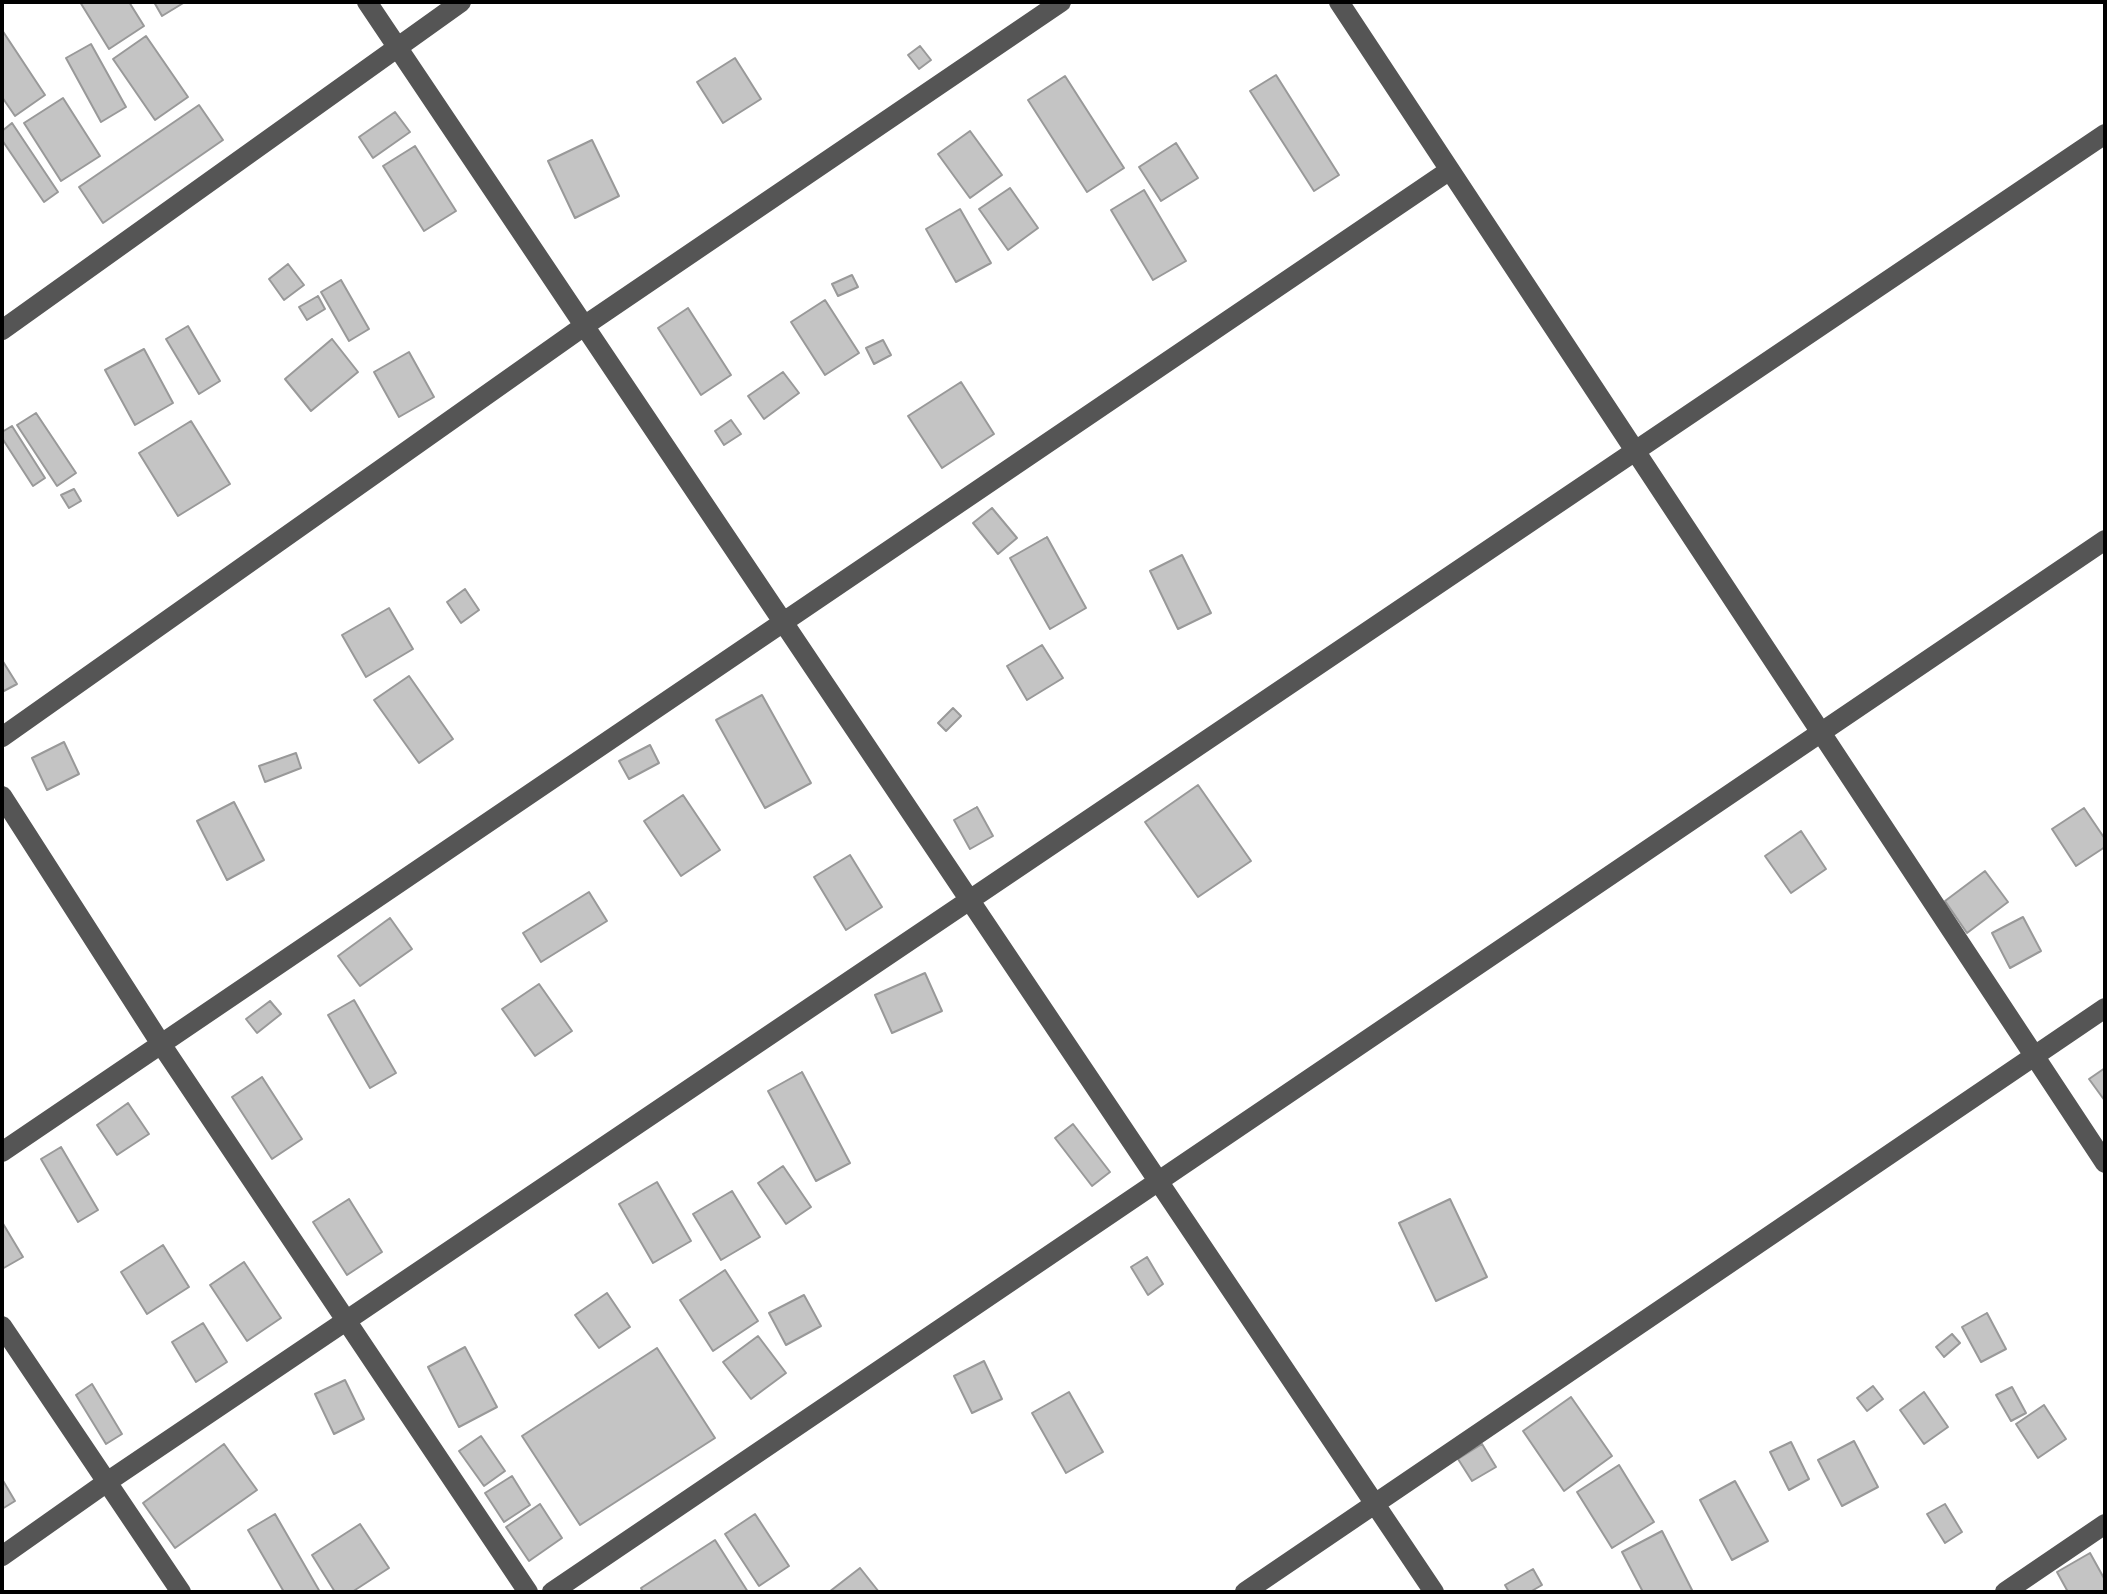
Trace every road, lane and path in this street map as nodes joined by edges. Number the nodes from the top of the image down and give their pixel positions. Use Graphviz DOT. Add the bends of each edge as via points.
graph roads {
  1 [pos="367,2"];
  2 [pos="461,2"];
  3 [pos="1061,2"];
  4 [pos="1339,2"];
  5 [pos="396,46"];
  6 [pos="2105,134"];
  7 [pos="1450,170"];
  8 [pos="584,326"];
  9 [pos="2,330"];
  10 [pos="1635,451"];
  11 [pos="2105,540"];
  12 [pos="783,622"];
  13 [pos="1821,732"];
  14 [pos="2,737"];
  15 [pos="2,796"];
  16 [pos="969,900"];
  17 [pos="2105,1008"];
  18 [pos="161,1044"];
  19 [pos="2035,1056"];
  20 [pos="2,1152"];
  21 [pos="2105,1163"];
  22 [pos="1158,1181"];
  23 [pos="346,1321"];
  24 [pos="2,1326"];
  25 [pos="107,1482"];
  26 [pos="1375,1504"];
  27 [pos="2105,1524"];
  28 [pos="2,1556"];
  29 [pos="181,1592"];
  30 [pos="528,1592"];
  31 [pos="552,1592"];
  32 [pos="1245,1592"];
  33 [pos="1434,1592"];
  34 [pos="2005,1592"];
  1 -- 5 [label="street"];
  2 -- 5 [label="street"];
  3 -- 8 [label="street"];
  4 -- 7 [label="street"];
  5 -- 8 [label="street"];
  5 -- 9 [label="street"];
  6 -- 10 [label="street"];
  7 -- 10 [label="street"];
  7 -- 12 [label="street"];
  8 -- 12 [label="street"];
  8 -- 14 [label="street"];
  10 -- 13 [label="street"];
  10 -- 16 [label="street"];
  11 -- 13 [label="street"];
  12 -- 16 [label="street"];
  12 -- 18 [label="street"];
  13 -- 19 [label="street"];
  13 -- 22 [label="street"];
  15 -- 18 [label="street"];
  16 -- 22 [label="street"];
  16 -- 23 [label="street"];
  17 -- 19 [label="street"];
  18 -- 20 [label="street"];
  18 -- 23 [label="street"];
  19 -- 21 [label="street"];
  19 -- 26 [label="street"];
  22 -- 26 [label="street"];
  22 -- 31 [label="street"];
  23 -- 25 [label="street"];
  23 -- 30 [label="street"];
  24 -- 25 [label="street"];
  25 -- 28 [label="street"];
  25 -- 29 [label="street"];
  26 -- 32 [label="street"];
  26 -- 33 [label="street"];
  27 -- 34 [label="street"];
}
